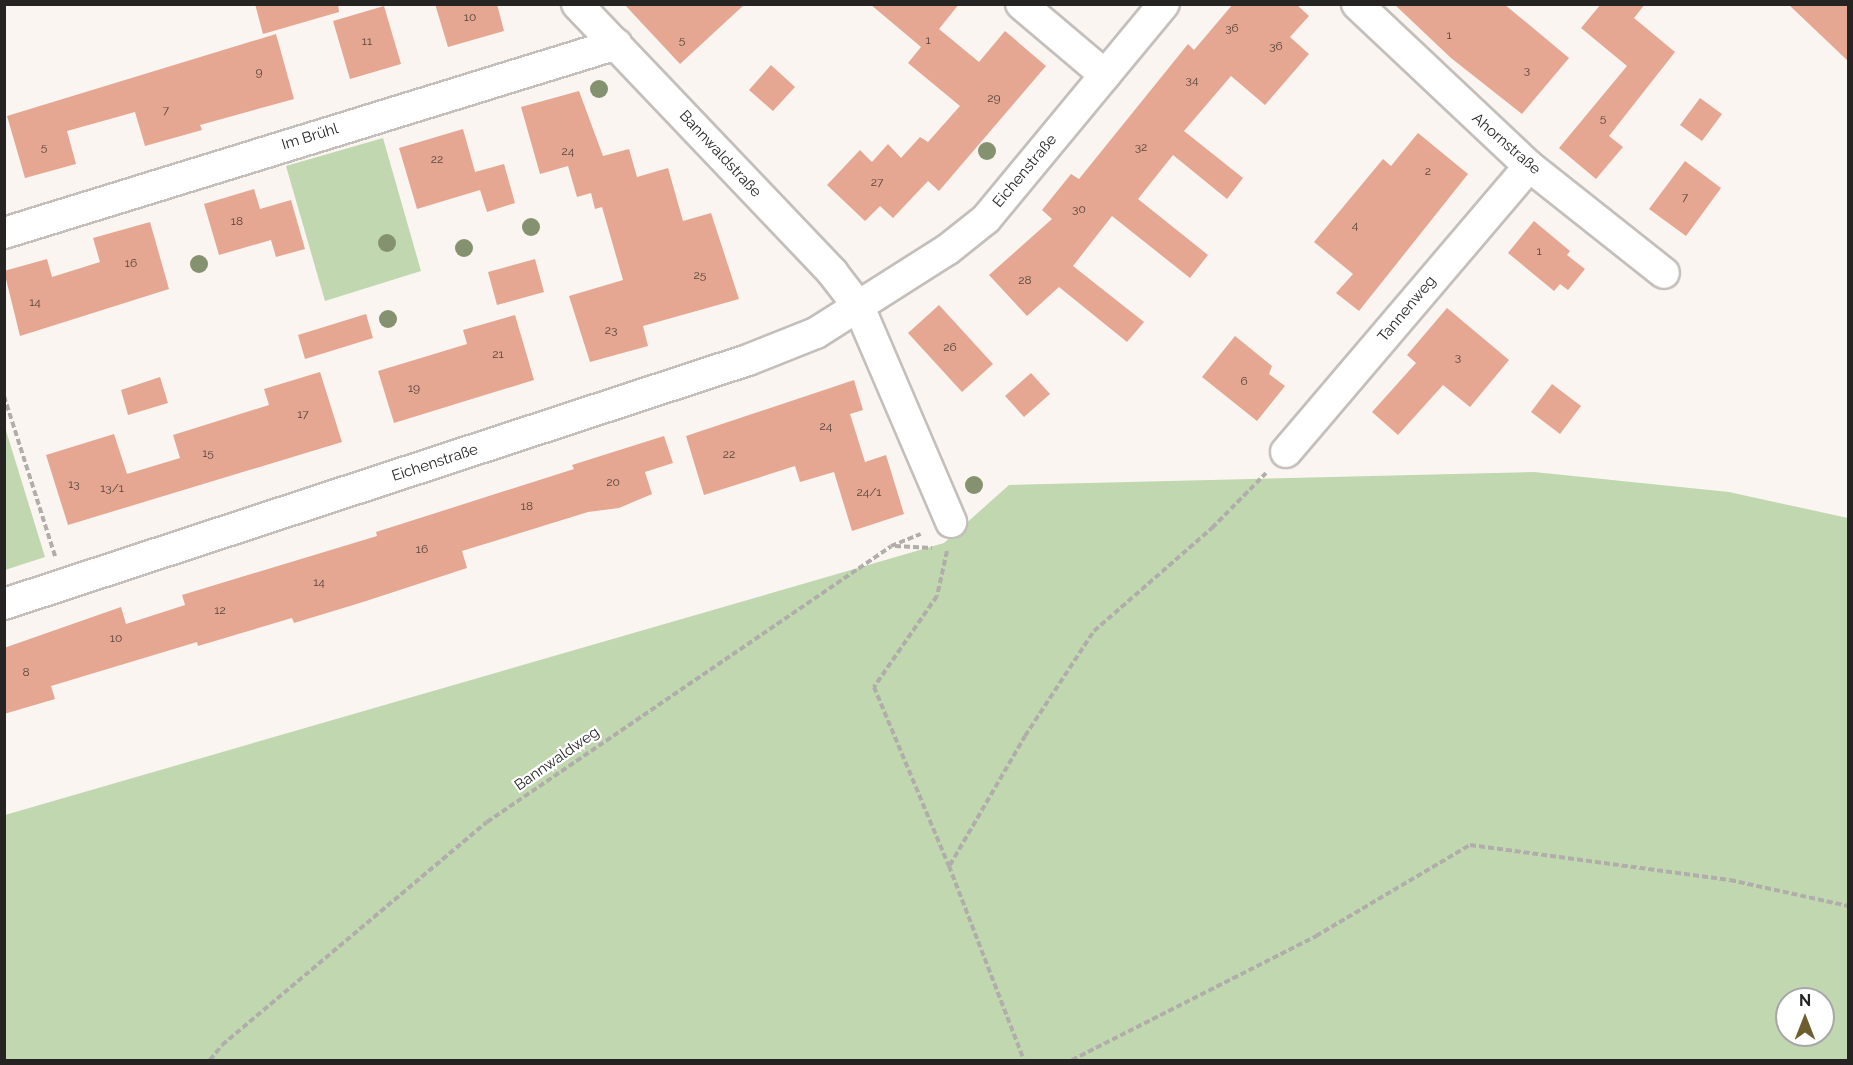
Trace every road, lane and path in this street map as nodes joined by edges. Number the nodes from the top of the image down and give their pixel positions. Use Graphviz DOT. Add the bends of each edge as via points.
graph roads {
  1 [pos="577,4"];
  2 [pos="1021,4"];
  3 [pos="1164,4"];
  4 [pos="1357,4"];
  5 [pos="617,44"];
  6 [pos="1105,75"];
  7 [pos="1529,166"];
  8 [pos="4,234"];
  9 [pos="1664,273"];
  10 [pos="859,307"];
  11 [pos="4,396"];
  12 [pos="1286,452"];
  13 [pos="951,522"];
  14 [pos="891,546"];
  15 [pos="70,583"];
  16 [pos="4,604"];
  17 [pos="950,866"];
  18 [pos="1848,906"];
  19 [pos="210,1060"];
  20 [pos="1024,1060"];
  21 [pos="1072,1060"];
  1 -- 5 [label="street, Bannwaldstraße"];
  2 -- 6 [label="street"];
  3 -- 6 [label="street, Eichenstraße"];
  4 -- 7 [label="street, Ahornstraße"];
  5 -- 8 [label="street, Im Brühl"];
  5 -- 10 [label="street, Bannwaldstraße" via="832,272"];
  6 -- 10 [label="street, Eichenstraße" via="986,219 947,250"];
  7 -- 9 [label="street, Ahornstraße"];
  7 -- 12 [label="street, Tannenweg"];
  10 -- 13 [label="street"];
  10 -- 15 [label="street, Eichenstraße" via="816,333 748,360"];
  11 -- 15 [label="path" via="54,554"];
  12 -- 17 [label="path" via="1212,528 1094,631 1025,736"];
  13 -- 14 [label="path, Bannwaldweg"];
  14 -- 17 [label="path" via="948,548 937,596 874,687"];
  14 -- 19 [label="path, Bannwaldweg" via="486,822 222,1045"];
  15 -- 16 [label="street, Eichenstraße"];
  17 -- 20 [label="path"];
  18 -- 21 [label="path" via="1730,880 1470,845 1317,936"];
}
